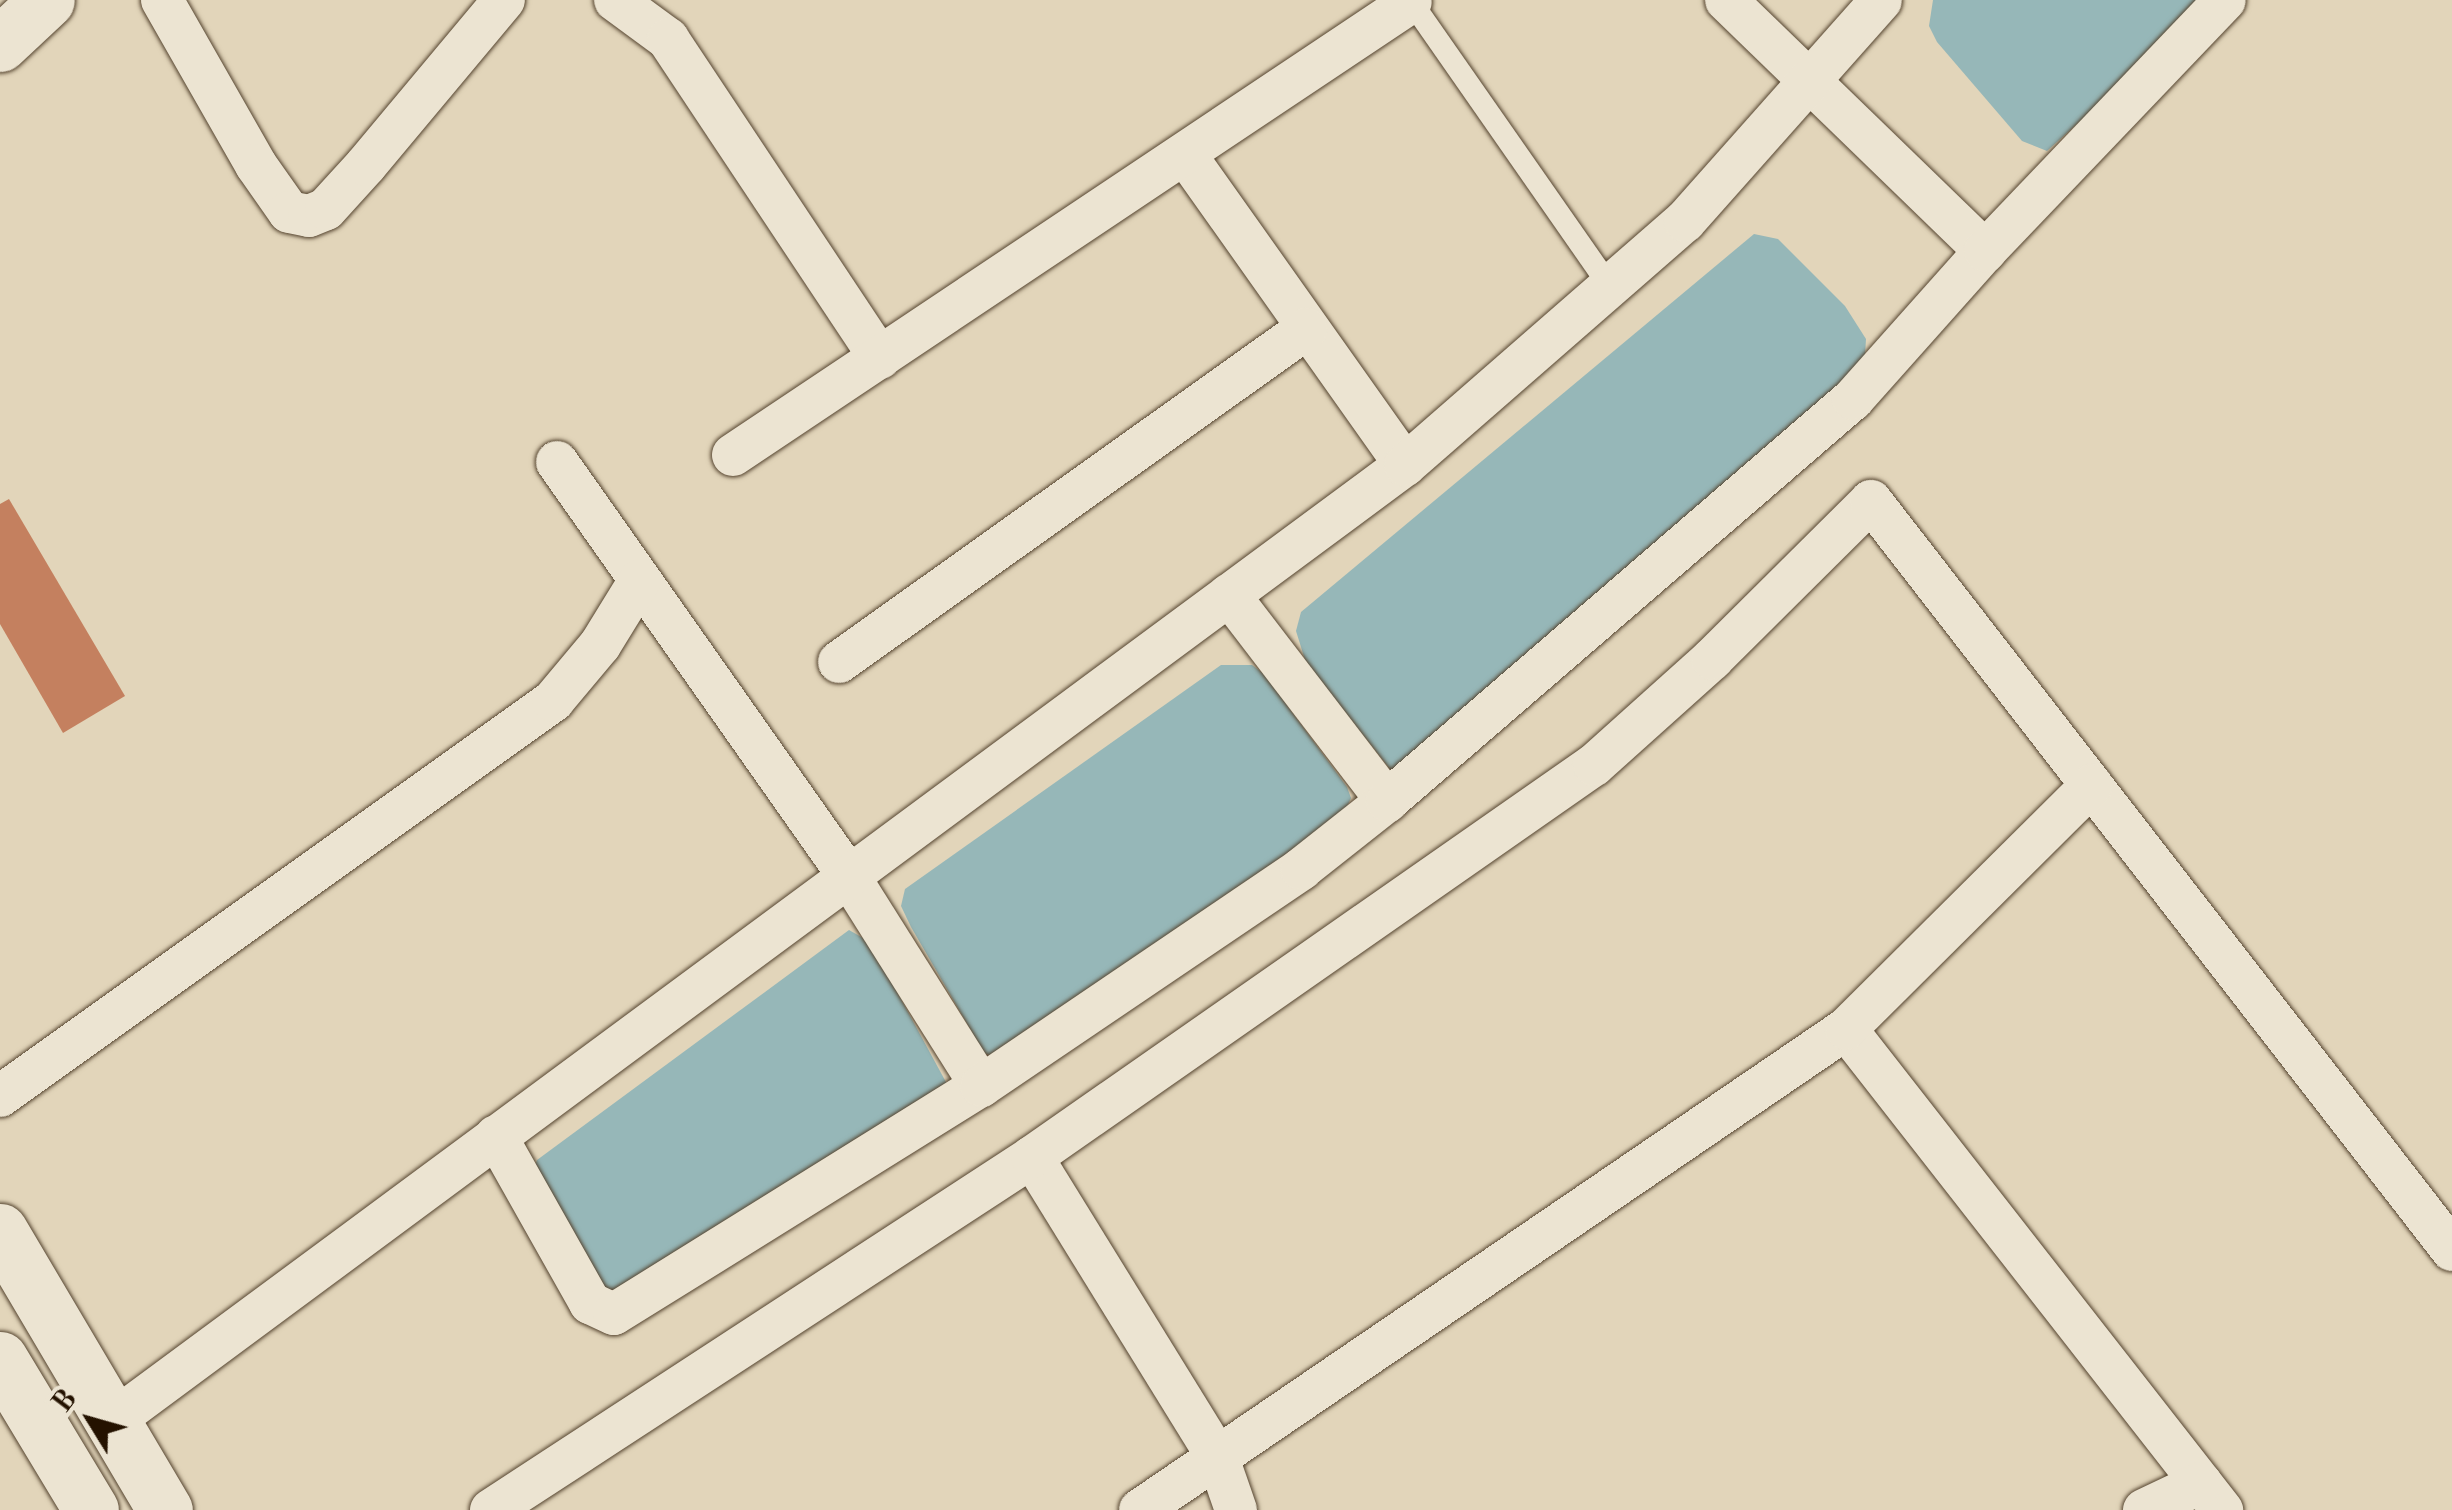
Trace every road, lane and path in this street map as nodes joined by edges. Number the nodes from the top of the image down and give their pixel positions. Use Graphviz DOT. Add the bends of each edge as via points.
graph roads {
  1 [pos="47,0"];
  2 [pos="162,0"];
  3 [pos="504,0"];
  4 [pos="615,0"];
  5 [pos="1726,0"];
  6 [pos="1881,0"];
  7 [pos="2225,0"];
  8 [pos="1410,1"];
  9 [pos="0,44"];
  10 [pos="1812,83"];
  11 [pos="1186,154"];
  12 [pos="1985,251"];
  13 [pos="1611,288"];
  14 [pos="1306,329"];
  15 [pos="880,358"];
  16 [pos="733,455"];
  17 [pos="557,462"];
  18 [pos="1405,464"];
  19 [pos="640,580"];
  20 [pos="1229,595"];
  21 [pos="839,662"];
  22 [pos="2092,785"];
  23 [pos="1388,802"];
  24 [pos="850,878"];
  25 [pos="1846,1028"];
  26 [pos="981,1086"];
  27 [pos="0,1096"];
  28 [pos="496,1136"];
  29 [pos="1032,1157"];
  30 [pos="0,1231"];
  31 [pos="2452,1250"];
  32 [pos="0,1359"];
  33 [pos="114,1420"];
  34 [pos="1218,1458"];
  35 [pos="2212,1496"];
  36 [pos="91,1510"];
  37 [pos="166,1510"];
  38 [pos="490,1510"];
  39 [pos="1140,1510"];
  40 [pos="1236,1510"];
  41 [pos="2144,1510"];
  1 -- 9 [label="main road"];
  2 -- 3 [label="street" via="256,165 288,212 309,216 326,209 366,165"];
  4 -- 15 [label="street" via="668,39"];
  5 -- 10 [label="street"];
  6 -- 10 [label="street"];
  7 -- 12 [label="street"];
  8 -- 11 [label="street"];
  8 -- 13 [label="lane"];
  10 -- 12 [label="street"];
  10 -- 13 [label="street" via="1685,220"];
  11 -- 14 [label="street"];
  11 -- 15 [label="street"];
  12 -- 23 [label="street" via="1853,400"];
  13 -- 18 [label="street"];
  14 -- 18 [label="street"];
  14 -- 21 [label="street"];
  15 -- 16 [label="street"];
  17 -- 19 [label="street"];
  18 -- 20 [label="street"];
  19 -- 24 [label="street"];
  19 -- 27 [label="street" via="600,645 553,701"];
  20 -- 23 [label="street"];
  20 -- 24 [label="street"];
  22 -- 25 [label="street"];
  22 -- 29 [label="street" via="1871,502 1594,765"];
  22 -- 31 [label="street"];
  23 -- 26 [label="street" via="1301,869"];
  24 -- 26 [label="street"];
  24 -- 28 [label="street"];
  25 -- 34 [label="street"];
  25 -- 35 [label="street"];
  26 -- 28 [label="street" via="614,1314 590,1302"];
  28 -- 33 [label="street"];
  29 -- 34 [label="street"];
  29 -- 38 [label="street"];
  30 -- 33 [label="main road"];
  32 -- 36 [label="main road"];
  33 -- 37 [label="main road"];
  34 -- 39 [label="street"];
  34 -- 40 [label="street"];
  35 -- 41 [label="street"];
}
